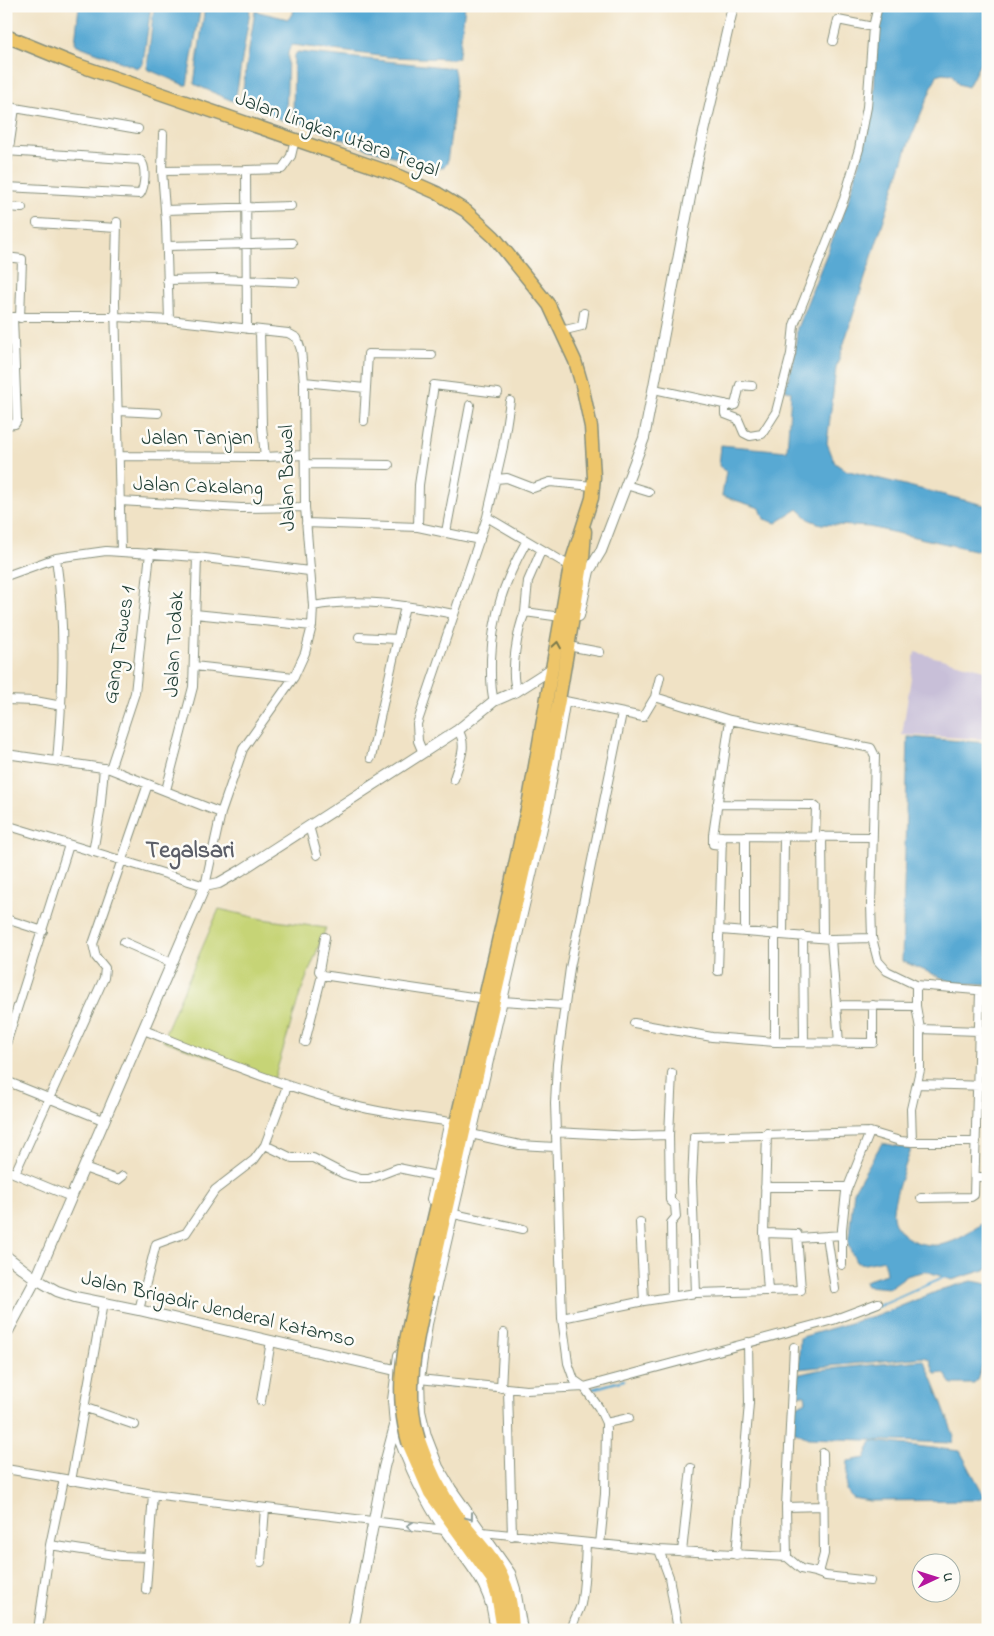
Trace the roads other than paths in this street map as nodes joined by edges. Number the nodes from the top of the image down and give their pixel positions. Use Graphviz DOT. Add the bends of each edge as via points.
graph roads {
  1 [pos="733,6"];
  2 [pos="878,6"];
  3 [pos="873,27"];
  4 [pos="6,36"];
  5 [pos="833,42"];
  6 [pos="6,106"];
  7 [pos="15,108"];
  8 [pos="138,130"];
  9 [pos="163,134"];
  10 [pos="295,139"];
  11 [pos="7,151"];
  12 [pos="6,169"];
  13 [pos="246,170"];
  14 [pos="162,171"];
  15 [pos="6,187"];
  16 [pos="292,206"];
  17 [pos="6,207"];
  18 [pos="22,208"];
  19 [pos="246,208"];
  20 [pos="166,210"];
  21 [pos="37,223"];
  22 [pos="245,243"];
  23 [pos="292,243"];
  24 [pos="167,246"];
  25 [pos="6,257"];
  26 [pos="167,280"];
  27 [pos="246,281"];
  28 [pos="295,282"];
  29 [pos="584,313"];
  30 [pos="117,314"];
  31 [pos="13,318"];
  32 [pos="169,320"];
  33 [pos="247,326"];
  34 [pos="559,327"];
  35 [pos="260,330"];
  36 [pos="432,355"];
  37 [pos="304,382"];
  38 [pos="752,386"];
  39 [pos="365,388"];
  40 [pos="654,389"];
  41 [pos="498,393"];
  42 [pos="510,400"];
  43 [pos="725,404"];
  44 [pos="470,405"];
  45 [pos="119,411"];
  46 [pos="158,413"];
  47 [pos="364,421"];
  48 [pos="6,425"];
  49 [pos="304,454"];
  50 [pos="119,456"];
  51 [pos="265,457"];
  52 [pos="305,464"];
  53 [pos="389,465"];
  54 [pos="496,478"];
  55 [pos="626,484"];
  56 [pos="593,486"];
  57 [pos="648,492"];
  58 [pos="120,501"];
  59 [pos="305,507"];
  60 [pos="487,517"];
  61 [pos="306,523"];
  62 [pos="418,527"];
  63 [pos="446,532"];
  64 [pos="480,540"];
  65 [pos="526,542"];
  66 [pos="121,551"];
  67 [pos="541,551"];
  68 [pos="150,553"];
  69 [pos="197,557"];
  70 [pos="56,558"];
  71 [pos="580,569"];
  72 [pos="309,571"];
  73 [pos="6,576"];
  74 [pos="313,606"];
  75 [pos="405,606"];
  76 [pos="525,612"];
  77 [pos="195,614"];
  78 [pos="454,614"];
  79 [pos="561,617"];
  80 [pos="312,626"];
  81 [pos="359,637"];
  82 [pos="398,640"];
  83 [pos="573,647"];
  84 [pos="600,652"];
  85 [pos="194,666"];
  86 [pos="550,669"];
  87 [pos="294,677"];
  88 [pos="660,677"];
  89 [pos="517,691"];
  90 [pos="655,697"];
  91 [pos="6,700"];
  92 [pos="494,701"];
  93 [pos="565,701"];
  94 [pos="62,706"];
  95 [pos="622,713"];
  96 [pos="730,720"];
  97 [pos="458,730"];
  98 [pos="423,753"];
  99 [pos="6,754"];
  100 [pos="371,758"];
  101 [pos="57,761"];
  102 [pos="107,768"];
  103 [pos="454,779"];
  104 [pos="148,784"];
  105 [pos="166,790"];
  106 [pos="717,804"];
  107 [pos="221,813"];
  108 [pos="6,825"];
  109 [pos="309,826"];
  110 [pos="746,836"];
  111 [pos="784,836"];
  112 [pos="818,836"];
  113 [pos="871,837"];
  114 [pos="722,840"];
  115 [pos="69,845"];
  116 [pos="93,852"];
  117 [pos="318,855"];
  118 [pos="121,860"];
  119 [pos="205,886"];
  120 [pos="6,919"];
  121 [pos="721,930"];
  122 [pos="43,931"];
  123 [pos="746,932"];
  124 [pos="775,933"];
  125 [pos="783,934"];
  126 [pos="803,936"];
  127 [pos="325,937"];
  128 [pos="827,938"];
  129 [pos="872,938"];
  130 [pos="124,942"];
  131 [pos="172,963"];
  132 [pos="718,971"];
  133 [pos="322,975"];
  134 [pos="916,985"];
  135 [pos="984,991"];
  136 [pos="479,998"];
  137 [pos="501,1001"];
  138 [pos="564,1005"];
  139 [pos="836,1005"];
  140 [pos="873,1005"];
  141 [pos="916,1006"];
  142 [pos="634,1023"];
  143 [pos="920,1029"];
  144 [pos="144,1030"];
  145 [pos="979,1031"];
  146 [pos="305,1042"];
  147 [pos="775,1042"];
  148 [pos="804,1042"];
  149 [pos="839,1043"];
  150 [pos="6,1044"];
  151 [pos="672,1073"];
  152 [pos="6,1081"];
  153 [pos="916,1084"];
  154 [pos="287,1086"];
  155 [pos="978,1086"];
  156 [pos="988,1086"];
  157 [pos="50,1100"];
  158 [pos="103,1120"];
  159 [pos="450,1122"];
  160 [pos="555,1132"];
  161 [pos="870,1132"];
  162 [pos="767,1133"];
  163 [pos="471,1134"];
  164 [pos="669,1135"];
  165 [pos="912,1142"];
  166 [pos="976,1142"];
  167 [pos="264,1146"];
  168 [pos="555,1147"];
  169 [pos="84,1168"];
  170 [pos="6,1170"];
  171 [pos="15,1173"];
  172 [pos="123,1176"];
  173 [pos="437,1176"];
  174 [pos="975,1177"];
  175 [pos="988,1177"];
  176 [pos="765,1187"];
  177 [pos="847,1187"];
  178 [pos="71,1197"];
  179 [pos="921,1198"];
  180 [pos="454,1214"];
  181 [pos="640,1222"];
  182 [pos="523,1229"];
  183 [pos="764,1233"];
  184 [pos="842,1235"];
  185 [pos="827,1236"];
  186 [pos="798,1238"];
  187 [pos="6,1256"];
  188 [pos="830,1260"];
  189 [pos="36,1279"];
  190 [pos="835,1289"];
  191 [pos="768,1291"];
  192 [pos="422,1292"];
  193 [pos="696,1293"];
  194 [pos="672,1296"];
  195 [pos="644,1301"];
  196 [pos="103,1303"];
  197 [pos="878,1303"];
  198 [pos="138,1310"];
  199 [pos="562,1318"];
  200 [pos="504,1333"];
  201 [pos="6,1335"];
  202 [pos="271,1341"];
  203 [pos="749,1345"];
  204 [pos="794,1347"];
  205 [pos="395,1370"];
  206 [pos="419,1379"];
  207 [pos="506,1390"];
  208 [pos="586,1390"];
  209 [pos="261,1401"];
  210 [pos="86,1408"];
  211 [pos="420,1411"];
  212 [pos="629,1418"];
  213 [pos="606,1423"];
  214 [pos="135,1425"];
  215 [pos="395,1426"];
  216 [pos="414,1442"];
  217 [pos="823,1453"];
  218 [pos="691,1468"];
  219 [pos="6,1469"];
  220 [pos="67,1480"];
  221 [pos="153,1494"];
  222 [pos="823,1506"];
  223 [pos="786,1507"];
  224 [pos="265,1508"];
  225 [pos="375,1522"];
  226 [pos="445,1530"];
  227 [pos="482,1532"];
  228 [pos="512,1536"];
  229 [pos="586,1543"];
  230 [pos="600,1544"];
  231 [pos="50,1545"];
  232 [pos="659,1550"];
  233 [pos="682,1552"];
  234 [pos="736,1555"];
  235 [pos="149,1557"];
  236 [pos="787,1557"];
  237 [pos="261,1562"];
  238 [pos="815,1572"];
  239 [pos="870,1581"];
  240 [pos="146,1590"];
  241 [pos="38,1630"];
  242 [pos="353,1630"];
  243 [pos="495,1630"];
  244 [pos="503,1630"];
  245 [pos="513,1630"];
  246 [pos="522,1630"];
  247 [pos="572,1630"];
  248 [pos="678,1630"];
  1 -- 40 [label="street" via="695,171"];
  2 -- 3 [label="street"];
  3 -- 5 [label="street" via="838,20"];
  3 -- 43 [label="street" via="867,108 858,149 840,208 794,326 791,354 773,420 762,434 750,436 744,433 738,419 724,414"];
  4 -- 10 [label="highway, Jalan Lingkar Utara Tegal"];
  6 -- 7 [label="street"];
  7 -- 8 [label="street"];
  7 -- 11 [label="street"];
  9 -- 14 [label="street"];
  10 -- 13 [label="street" via="291,156 282,169"];
  10 -- 34 [label="highway, Jalan Lingkar Utara Tegal" via="416,182 450,200 494,236 549,305"];
  11 -- 12 [label="street"];
  11 -- 15 [label="street" via="140,160 143,162 144,179 142,192 138,194"];
  13 -- 14 [label="street"];
  13 -- 19 [label="street"];
  14 -- 20 [label="street"];
  16 -- 19 [label="street"];
  17 -- 18 [label="street"];
  19 -- 20 [label="street"];
  19 -- 22 [label="street"];
  20 -- 24 [label="street"];
  21 -- 30 [label="street" via="117,225"];
  22 -- 23 [label="street"];
  22 -- 24 [label="street"];
  22 -- 27 [label="street"];
  24 -- 26 [label="street"];
  25 -- 31 [label="street" via="22,259 20,306"];
  26 -- 27 [label="street"];
  26 -- 32 [label="street"];
  27 -- 28 [label="street"];
  27 -- 33 [label="street"];
  29 -- 34 [label="street" via="582,326"];
  30 -- 31 [label="street, Jalan Bawal"];
  30 -- 32 [label="street, Jalan Bawal"];
  30 -- 45 [label="street"];
  31 -- 48 [label="street" via="17,420 15,424"];
  32 -- 33 [label="street, Jalan Bawal"];
  33 -- 35 [label="street, Jalan Bawal"];
  34 -- 56 [label="highway, Jalan Lingkar Utara Tegal" via="575,361 591,427"];
  35 -- 37 [label="street, Jalan Bawal" via="288,333 297,338"];
  35 -- 51 [label="street"];
  36 -- 39 [label="street" via="368,354"];
  37 -- 39 [label="street"];
  37 -- 49 [label="street, Jalan Bawal"];
  38 -- 43 [label="street" via="740,385 735,405"];
  39 -- 47 [label="street"];
  40 -- 43 [label="street"];
  40 -- 55 [label="street" via="641,447"];
  41 -- 62 [label="street" via="434,385 419,485"];
  42 -- 54 [label="street"];
  44 -- 63 [label="street"];
  45 -- 46 [label="street"];
  45 -- 50 [label="street"];
  49 -- 51 [label="street, Jalan Tanjan"];
  49 -- 52 [label="street, Jalan Bawal"];
  50 -- 51 [label="street, Jalan Tanjan"];
  50 -- 58 [label="street"];
  52 -- 53 [label="street"];
  52 -- 59 [label="street, Jalan Bawal"];
  54 -- 56 [label="street" via="508,478 533,488 550,482"];
  54 -- 60 [label="street"];
  55 -- 57 [label="street"];
  55 -- 71 [label="street" via="601,551"];
  56 -- 71 [label="highway, Jalan Lingkar Utara Tegal"];
  58 -- 59 [label="street, Jalan Cakalang" via="241,508"];
  58 -- 66 [label="street"];
  59 -- 61 [label="street, Jalan Bawal"];
  60 -- 64 [label="street"];
  60 -- 65 [label="street"];
  61 -- 62 [label="street"];
  61 -- 72 [label="street, Jalan Bawal"];
  62 -- 63 [label="street"];
  63 -- 64 [label="street"];
  64 -- 78 [label="street"];
  65 -- 67 [label="street"];
  65 -- 92 [label="street" via="508,576 497,607 491,677"];
  66 -- 68 [label="street"];
  66 -- 70 [label="street"];
  67 -- 71 [label="street"];
  67 -- 76 [label="street" via="528,581"];
  68 -- 69 [label="street"];
  68 -- 102 [label="street, Gang Tawes 1" via="135,693"];
  69 -- 72 [label="street"];
  69 -- 77 [label="street, Jalan Todak"];
  70 -- 73 [label="street"];
  70 -- 94 [label="street" via="63,628"];
  71 -- 79 [label="highway"];
  71 -- 83 [label="street"];
  71 -- 192 [label="highway" via="539,804"];
  72 -- 74 [label="street, Jalan Bawal"];
  74 -- 75 [label="street" via="349,603"];
  74 -- 80 [label="street, Jalan Bawal"];
  75 -- 78 [label="street"];
  75 -- 82 [label="street"];
  76 -- 79 [label="street"];
  76 -- 89 [label="street" via="512,667"];
  77 -- 80 [label="street"];
  77 -- 85 [label="street, Jalan Todak"];
  78 -- 98 [label="street" via="418,724 418,741"];
  86 -- 79 [label="highway, one-way"];
  80 -- 87 [label="street, Jalan Bawal"];
  81 -- 82 [label="street"];
  82 -- 100 [label="street"];
  83 -- 84 [label="street"];
  83 -- 93 [label="street"];
  85 -- 87 [label="street"];
  85 -- 105 [label="street, Jalan Todak" via="191,700"];
  86 -- 89 [label="street"];
  86 -- 136 [label="street"];
  86 -- 192 [label="highway" via="529,800"];
  87 -- 107 [label="street, Jalan Bawal" via="242,750"];
  88 -- 90 [label="street"];
  89 -- 92 [label="street"];
  90 -- 95 [label="street" via="643,717"];
  90 -- 96 [label="street"];
  91 -- 94 [label="street"];
  92 -- 97 [label="street"];
  93 -- 95 [label="street"];
  93 -- 137 [label="street" via="546,810"];
  94 -- 101 [label="street"];
  95 -- 138 [label="street"];
  96 -- 106 [label="street"];
  96 -- 113 [label="street" via="871,748 874,756"];
  97 -- 98 [label="street"];
  97 -- 103 [label="street" via="462,738 462,757"];
  98 -- 109 [label="street"];
  99 -- 101 [label="street"];
  101 -- 102 [label="street"];
  102 -- 104 [label="street"];
  102 -- 116 [label="street, Gang Tawes 1"];
  104 -- 105 [label="street"];
  104 -- 118 [label="street"];
  105 -- 107 [label="street"];
  106 -- 112 [label="street" via="813,805 816,807"];
  106 -- 114 [label="street" via="713,835"];
  107 -- 119 [label="street, Jalan Bawal"];
  108 -- 115 [label="street"];
  109 -- 117 [label="street"];
  109 -- 119 [label="street" via="219,883"];
  110 -- 111 [label="street"];
  110 -- 114 [label="street"];
  110 -- 123 [label="street"];
  111 -- 112 [label="street"];
  111 -- 125 [label="street"];
  112 -- 113 [label="street"];
  112 -- 128 [label="street"];
  113 -- 129 [label="street"];
  114 -- 121 [label="street"];
  115 -- 116 [label="street"];
  115 -- 122 [label="street"];
  116 -- 118 [label="street"];
  118 -- 119 [label="street"];
  118 -- 157 [label="street" via="93,944 106,974"];
  119 -- 131 [label="street"];
  120 -- 122 [label="street"];
  121 -- 123 [label="street"];
  121 -- 132 [label="street"];
  122 -- 150 [label="street"];
  123 -- 124 [label="street"];
  124 -- 125 [label="street"];
  124 -- 147 [label="street"];
  125 -- 126 [label="street"];
  126 -- 128 [label="street"];
  126 -- 148 [label="street"];
  127 -- 133 [label="street" via="319,971"];
  128 -- 129 [label="street"];
  128 -- 139 [label="street"];
  129 -- 134 [label="street" via="881,966"];
  130 -- 131 [label="street"];
  131 -- 144 [label="street"];
  133 -- 136 [label="street"];
  133 -- 146 [label="street"];
  134 -- 135 [label="street"];
  134 -- 141 [label="street"];
  135 -- 145 [label="street"];
  136 -- 159 [label="street"];
  137 -- 138 [label="street"];
  137 -- 163 [label="street"];
  138 -- 160 [label="street" via="557,1064"];
  139 -- 140 [label="street"];
  139 -- 149 [label="street"];
  140 -- 141 [label="street"];
  140 -- 149 [label="street" via="874,1043"];
  141 -- 143 [label="street"];
  142 -- 147 [label="street" via="712,1037"];
  143 -- 145 [label="street"];
  143 -- 153 [label="street" via="920,1070"];
  144 -- 154 [label="street"];
  144 -- 158 [label="street"];
  145 -- 155 [label="street"];
  147 -- 148 [label="street"];
  148 -- 149 [label="street"];
  151 -- 164 [label="street"];
  152 -- 157 [label="street"];
  153 -- 155 [label="street"];
  153 -- 165 [label="street"];
  154 -- 159 [label="street" via="356,1106"];
  154 -- 167 [label="street"];
  155 -- 156 [label="street"];
  155 -- 166 [label="street"];
  157 -- 158 [label="street"];
  157 -- 171 [label="street"];
  158 -- 169 [label="street"];
  159 -- 173 [label="street"];
  160 -- 164 [label="street"];
  160 -- 168 [label="street"];
  161 -- 162 [label="street"];
  161 -- 165 [label="street"];
  161 -- 177 [label="street"];
  162 -- 176 [label="street"];
  162 -- 193 [label="street" via="694,1137 692,1181"];
  163 -- 168 [label="street" via="520,1146"];
  163 -- 180 [label="street"];
  164 -- 194 [label="street" via="670,1200 676,1213 671,1223"];
  165 -- 166 [label="street"];
  166 -- 174 [label="street"];
  167 -- 173 [label="street" via="292,1158 313,1158 361,1179 398,1168"];
  167 -- 198 [label="street" via="246,1167 215,1190 186,1233 156,1244"];
  168 -- 199 [label="street"];
  169 -- 172 [label="street" via="117,1180"];
  169 -- 178 [label="street"];
  170 -- 171 [label="street"];
  171 -- 178 [label="street"];
  173 -- 205 [label="street"];
  174 -- 175 [label="street"];
  174 -- 179 [label="street" via="973,1196"];
  176 -- 177 [label="street"];
  176 -- 183 [label="street"];
  177 -- 184 [label="street"];
  178 -- 189 [label="street"];
  180 -- 182 [label="street"];
  180 -- 206 [label="street" via="427,1324"];
  181 -- 195 [label="street"];
  183 -- 186 [label="street" via="796,1234"];
  183 -- 191 [label="street"];
  184 -- 185 [label="street"];
  184 -- 188 [label="street" via="842,1260"];
  185 -- 186 [label="street"];
  185 -- 188 [label="street"];
  186 -- 191 [label="street" via="801,1290"];
  187 -- 189 [label="street, Jalan Brigadir Jenderal Katamso"];
  188 -- 190 [label="street"];
  189 -- 196 [label="street, Jalan Brigadir Jenderal Katamso" via="57,1291"];
  189 -- 201 [label="street"];
  191 -- 193 [label="street"];
  192 -- 216 [label="highway, bridge" via="403,1351 401,1373 402,1417"];
  193 -- 194 [label="street"];
  194 -- 195 [label="street"];
  195 -- 199 [label="street"];
  196 -- 198 [label="street, Jalan Brigadir Jenderal Katamso"];
  196 -- 210 [label="street"];
  197 -- 203 [label="street"];
  198 -- 202 [label="street, Jalan Brigadir Jenderal Katamso"];
  199 -- 208 [label="street" via="570,1373"];
  200 -- 207 [label="street"];
  202 -- 205 [label="street, Jalan Brigadir Jenderal Katamso"];
  202 -- 209 [label="street"];
  203 -- 208 [label="street"];
  203 -- 234 [label="street" via="748,1415"];
  204 -- 223 [label="street"];
  205 -- 215 [label="street"];
  206 -- 207 [label="street"];
  206 -- 211 [label="street"];
  207 -- 208 [label="street"];
  207 -- 228 [label="street"];
  208 -- 213 [label="street"];
  210 -- 214 [label="street"];
  210 -- 220 [label="street"];
  211 -- 215 [label="street"];
  211 -- 227 [label="street, one-way" via="438,1467"];
  212 -- 213 [label="street"];
  213 -- 230 [label="street" via="606,1487"];
  215 -- 225 [label="street"];
  215 -- 226 [label="street" via="420,1489"];
  216 -- 244 [label="highway" via="430,1492 492,1579"];
  216 -- 245 [label="highway" via="457,1515 504,1580"];
  217 -- 222 [label="street"];
  218 -- 233 [label="street"];
  219 -- 220 [label="street"];
  220 -- 221 [label="street"];
  220 -- 231 [label="street"];
  221 -- 224 [label="street"];
  221 -- 235 [label="street"];
  222 -- 223 [label="street"];
  222 -- 238 [label="street" via="824,1554 820,1569"];
  223 -- 236 [label="street"];
  224 -- 225 [label="street"];
  224 -- 237 [label="street"];
  226 -- 225 [label="street, one-way"];
  225 -- 242 [label="street"];
  226 -- 243 [label="street" via="484,1585 491,1603"];
  227 -- 228 [label="street"];
  227 -- 246 [label="street" via="513,1579"];
  228 -- 229 [label="street"];
  229 -- 230 [label="street"];
  229 -- 247 [label="street" via="580,1609"];
  230 -- 232 [label="street"];
  231 -- 235 [label="street"];
  231 -- 241 [label="street"];
  232 -- 233 [label="street"];
  232 -- 248 [label="street" via="668,1577"];
  233 -- 234 [label="street"];
  234 -- 236 [label="street"];
  235 -- 240 [label="street"];
  236 -- 238 [label="street" via="801,1569"];
  238 -- 239 [label="street"];
}
